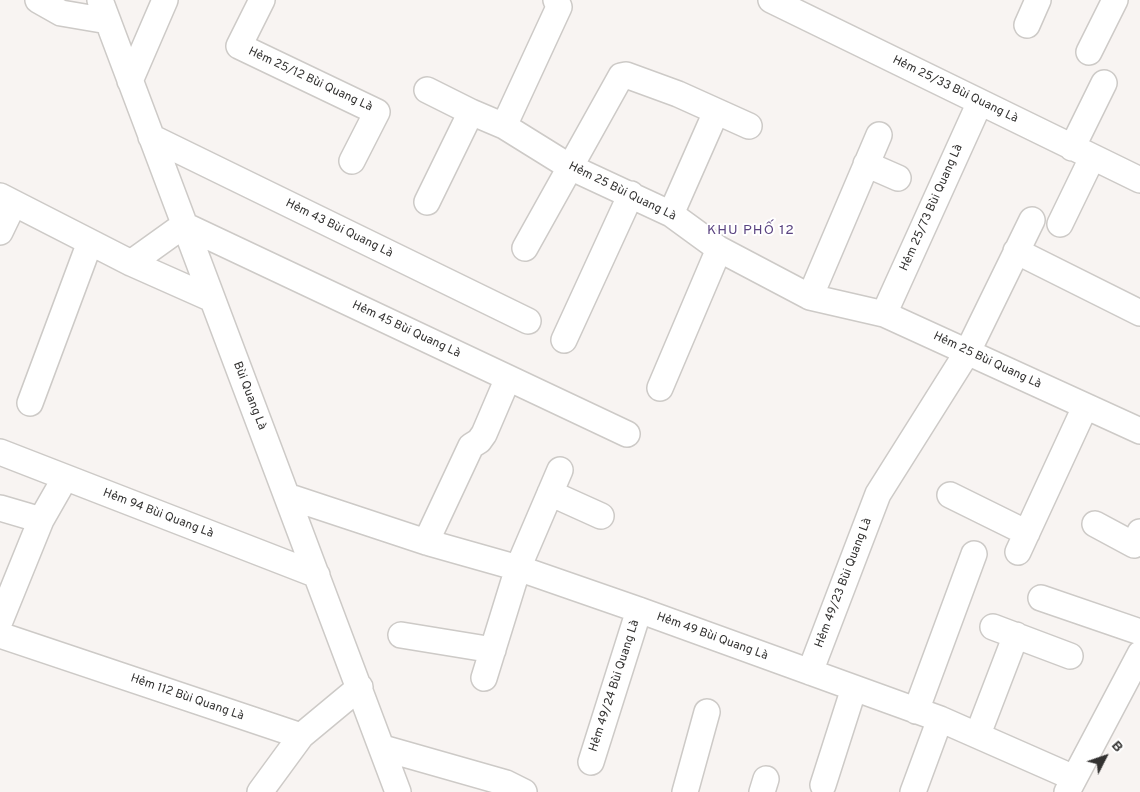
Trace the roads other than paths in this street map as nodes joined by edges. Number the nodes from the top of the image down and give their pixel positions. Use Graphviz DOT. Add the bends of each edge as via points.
graph roads {
  1 [pos="38,0"];
  2 [pos="165,0"];
  3 [pos="262,0"];
  4 [pos="556,0"];
  5 [pos="771,0"];
  6 [pos="1038,0"];
  7 [pos="1115,0"];
  8 [pos="797,6"];
  9 [pos="104,10"];
  10 [pos="1027,25"];
  11 [pos="1089,52"];
  12 [pos="130,81"];
  13 [pos="1104,83"];
  14 [pos="428,90"];
  15 [pos="980,102"];
  16 [pos="471,112"];
  17 [pos="716,112"];
  18 [pos="504,126"];
  19 [pos="749,126"];
  20 [pos="880,135"];
  21 [pos="151,138"];
  22 [pos="1082,152"];
  23 [pos="352,161"];
  24 [pos="866,164"];
  25 [pos="570,167"];
  26 [pos="898,178"];
  27 [pos="1140,180"];
  28 [pos="631,194"];
  29 [pos="7,199"];
  30 [pos="427,202"];
  31 [pos="671,214"];
  32 [pos="1032,220"];
  33 [pos="1060,224"];
  34 [pos="184,226"];
  35 [pos="0,232"];
  36 [pos="90,242"];
  37 [pos="525,248"];
  38 [pos="719,249"];
  39 [pos="1016,251"];
  40 [pos="131,263"];
  41 [pos="810,297"];
  42 [pos="212,299"];
  43 [pos="1140,313"];
  44 [pos="884,314"];
  45 [pos="528,321"];
  46 [pos="564,340"];
  47 [pos="968,351"];
  48 [pos="508,378"];
  49 [pos="660,388"];
  50 [pos="30,403"];
  51 [pos="1085,407"];
  52 [pos="1140,431"];
  53 [pos="627,434"];
  54 [pos="0,452"];
  55 [pos="560,470"];
  56 [pos="65,478"];
  57 [pos="550,493"];
  58 [pos="950,495"];
  59 [pos="287,496"];
  60 [pos="0,508"];
  61 [pos="601,516"];
  62 [pos="41,520"];
  63 [pos="1094,524"];
  64 [pos="1140,532"];
  65 [pos="426,542"];
  66 [pos="974,554"];
  67 [pos="518,568"];
  68 [pos="317,574"];
  69 [pos="1041,598"];
  70 [pos="639,610"];
  71 [pos="0,620"];
  72 [pos="993,627"];
  73 [pos="1140,632"];
  74 [pos="0,635"];
  75 [pos="401,635"];
  76 [pos="1016,635"];
  77 [pos="493,650"];
  78 [pos="1140,654"];
  79 [pos="1070,656"];
  80 [pos="810,672"];
  81 [pos="484,678"];
  82 [pos="360,687"];
  83 [pos="854,688"];
  84 [pos="1133,688"];
  85 [pos="916,711"];
  86 [pos="707,712"];
  87 [pos="940,719"];
  88 [pos="978,734"];
  89 [pos="301,736"];
  90 [pos="383,748"];
  91 [pos="590,762"];
  92 [pos="823,785"];
  93 [pos="1071,785"];
  94 [pos="260,792"];
  95 [pos="398,792"];
  96 [pos="524,792"];
  97 [pos="685,792"];
  98 [pos="913,792"];
  1 -- 9 [label="street" via="62,13"];
  2 -- 12 [label="street"];
  3 -- 23 [label="street, Hẻm 25/12 Bùi Quang Là" via="239,46 378,112"];
  4 -- 18 [label="street" via="559,7"];
  5 -- 8 [label="street, Hẻm 25/33 Bùi Quang Là"];
  6 -- 10 [label="street"];
  7 -- 11 [label="street"];
  8 -- 15 [label="street, Hẻm 25/33 Bùi Quang Là"];
  9 -- 12 [label="street, Bùi Quang Là"];
  12 -- 21 [label="street, Bùi Quang Là"];
  13 -- 22 [label="street"];
  14 -- 16 [label="street, Hẻm 25 Bùi Quang Là"];
  15 -- 22 [label="street, Hẻm 25/33 Bùi Quang Là"];
  15 -- 44 [label="street, Hẻm 25/73 Bùi Quang Là"];
  16 -- 18 [label="street, Hẻm 25 Bùi Quang Là"];
  16 -- 30 [label="street"];
  17 -- 19 [label="street"];
  17 -- 25 [label="street" via="678,94 621,76"];
  17 -- 31 [label="street"];
  18 -- 25 [label="street, Hẻm 25 Bùi Quang Là"];
  20 -- 24 [label="street"];
  21 -- 34 [label="street, Bùi Quang Là"];
  21 -- 45 [label="street, Hẻm 43 Bùi Quang Là"];
  22 -- 27 [label="street, Hẻm 25/33 Bùi Quang Là"];
  22 -- 33 [label="street"];
  24 -- 26 [label="street"];
  24 -- 41 [label="street"];
  25 -- 28 [label="street, Hẻm 25 Bùi Quang Là"];
  25 -- 37 [label="street"];
  28 -- 31 [label="street, Hẻm 25 Bùi Quang Là"];
  28 -- 46 [label="street"];
  29 -- 35 [label="street"];
  29 -- 36 [label="street"];
  31 -- 38 [label="street, Hẻm 25 Bùi Quang Là"];
  32 -- 39 [label="street, Hẻm 49/23 Bùi Quang Là"];
  34 -- 40 [label="street"];
  34 -- 42 [label="street, Bùi Quang Là"];
  34 -- 48 [label="street, Hẻm 45 Bùi Quang Là"];
  36 -- 40 [label="street"];
  36 -- 50 [label="street"];
  38 -- 41 [label="street, Hẻm 25 Bùi Quang Là"];
  38 -- 49 [label="street"];
  39 -- 43 [label="street"];
  39 -- 47 [label="street, Hẻm 49/23 Bùi Quang Là"];
  40 -- 42 [label="street"];
  41 -- 44 [label="street, Hẻm 25 Bùi Quang Là"];
  42 -- 59 [label="street, Bùi Quang Là"];
  44 -- 47 [label="street, Hẻm 25 Bùi Quang Là"];
  47 -- 51 [label="street, Hẻm 25 Bùi Quang Là"];
  47 -- 80 [label="street, Hẻm 49/23 Bùi Quang Là" via="878,494"];
  48 -- 53 [label="street, Hẻm 45 Bùi Quang Là"];
  48 -- 65 [label="street" via="484,434 471,446"];
  51 -- 52 [label="street, Hẻm 25 Bùi Quang Là"];
  51 -- 58 [label="street" via="1023,543"];
  54 -- 56 [label="street, Hẻm 94 Bùi Quang Là"];
  55 -- 57 [label="street"];
  56 -- 62 [label="street"];
  56 -- 68 [label="street, Hẻm 94 Bùi Quang Là"];
  57 -- 61 [label="street"];
  57 -- 67 [label="street"];
  59 -- 65 [label="street, Hẻm 49 Bùi Quang Là"];
  59 -- 68 [label="street, Bùi Quang Là"];
  60 -- 62 [label="street"];
  62 -- 71 [label="street"];
  63 -- 64 [label="street" via="1134,545"];
  65 -- 67 [label="street, Hẻm 49 Bùi Quang Là"];
  66 -- 85 [label="street"];
  67 -- 70 [label="street, Hẻm 49 Bùi Quang Là"];
  67 -- 77 [label="street"];
  68 -- 82 [label="street, Bùi Quang Là"];
  69 -- 73 [label="street"];
  70 -- 80 [label="street, Hẻm 49 Bùi Quang Là"];
  70 -- 91 [label="street, Hẻm 49/24 Bùi Quang Là"];
  72 -- 76 [label="street"];
  74 -- 89 [label="street, Hẻm 112 Bùi Quang Là"];
  75 -- 77 [label="street"];
  76 -- 79 [label="street"];
  76 -- 88 [label="street"];
  77 -- 81 [label="street"];
  78 -- 84 [label="street"];
  80 -- 83 [label="street, Hẻm 49 Bùi Quang Là"];
  82 -- 89 [label="street"];
  82 -- 90 [label="street, Bùi Quang Là"];
  83 -- 85 [label="street, Hẻm 49 Bùi Quang Là"];
  83 -- 92 [label="street"];
  84 -- 93 [label="street"];
  85 -- 87 [label="street, Hẻm 49 Bùi Quang Là"];
  86 -- 97 [label="street"];
  87 -- 88 [label="street, Hẻm 49 Bùi Quang Là"];
  87 -- 98 [label="street"];
  88 -- 93 [label="street, Hẻm 49 Bùi Quang Là"];
  89 -- 94 [label="street"];
  90 -- 95 [label="street, Bùi Quang Là"];
  90 -- 96 [label="street"];
}
